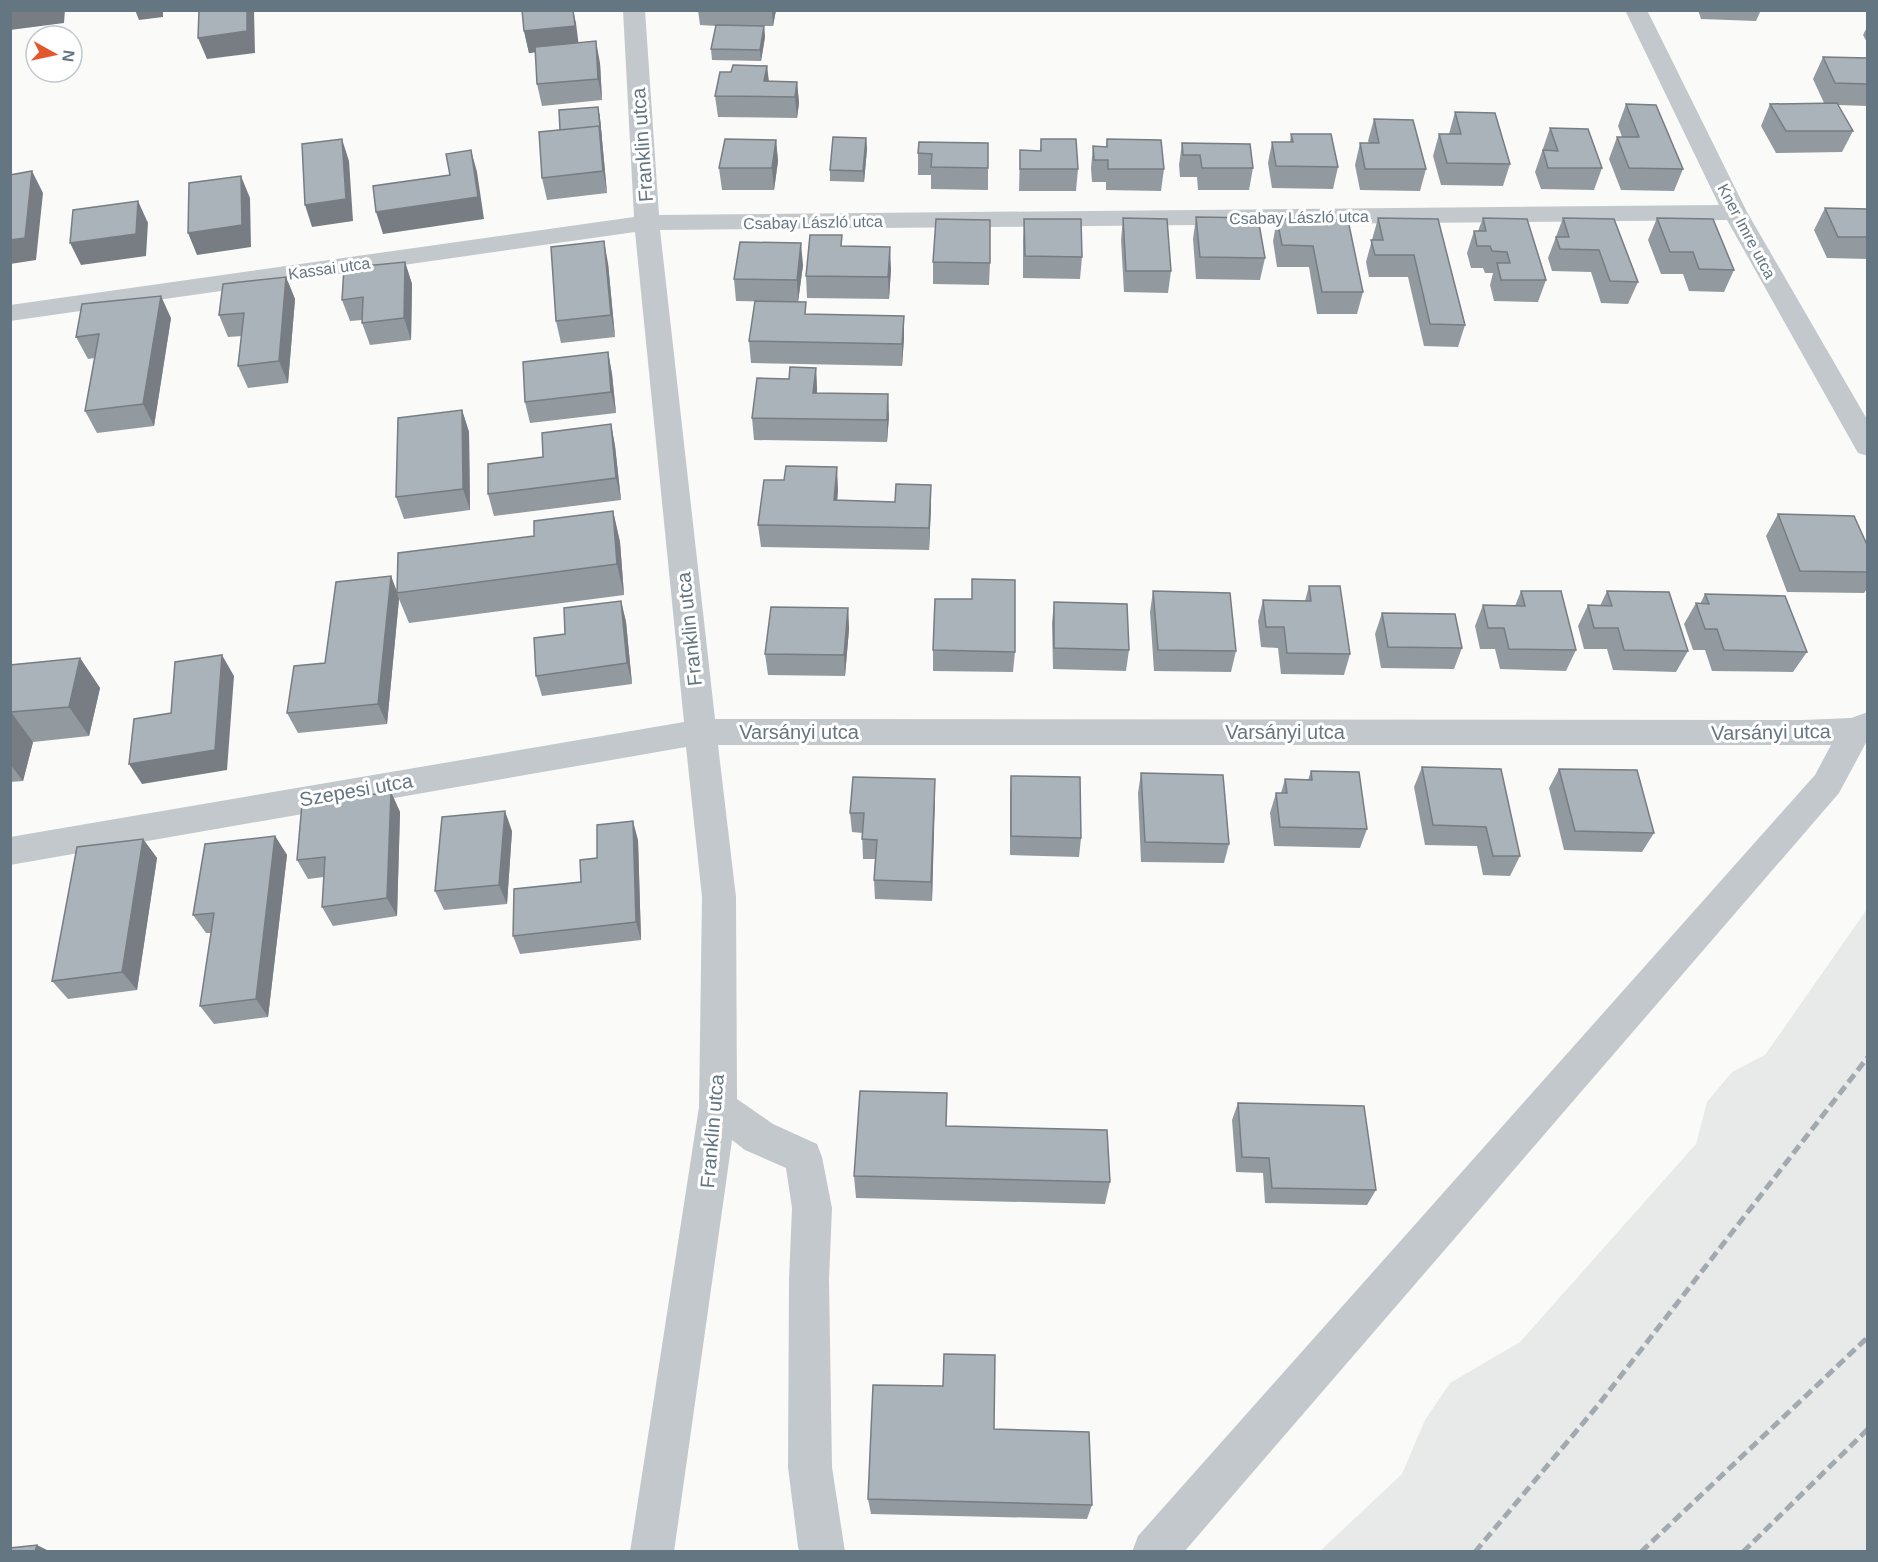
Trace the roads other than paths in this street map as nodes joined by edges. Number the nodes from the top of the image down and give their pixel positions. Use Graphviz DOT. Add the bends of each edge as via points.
graph roads {
  1 [pos="634,10"];
  2 [pos="1636,10"];
  3 [pos="1736,212"];
  4 [pos="647,224"];
  5 [pos="10,312"];
  6 [pos="1868,446"];
  7 [pos="1861,728"];
  8 [pos="701,732"];
  9 [pos="10,851"];
  10 [pos="718,1107"];
  11 [pos="652,1551"];
  12 [pos="823,1551"];
  13 [pos="1154,1551"];
  1 -- 4 [label="street, Franklin utca"];
  2 -- 3 [label="street, Kner Imre utca"];
  3 -- 4 [label="street, Csabay László utca"];
  3 -- 6 [label="street, Kner Imre utca"];
  4 -- 5 [label="street, Kassai utca"];
  4 -- 8 [label="street, Franklin utca"];
  7 -- 8 [label="street, Varsányi utca" via="1803,733"];
  7 -- 13 [label="street" via="1827,784"];
  8 -- 9 [label="street, Szepesi utca"];
  8 -- 10 [label="street, Franklin utca" via="719,897"];
  10 -- 11 [label="street, Franklin utca"];
  10 -- 12 [label="street" via="759,1137 803,1156 812,1208 810,1467"];
}
